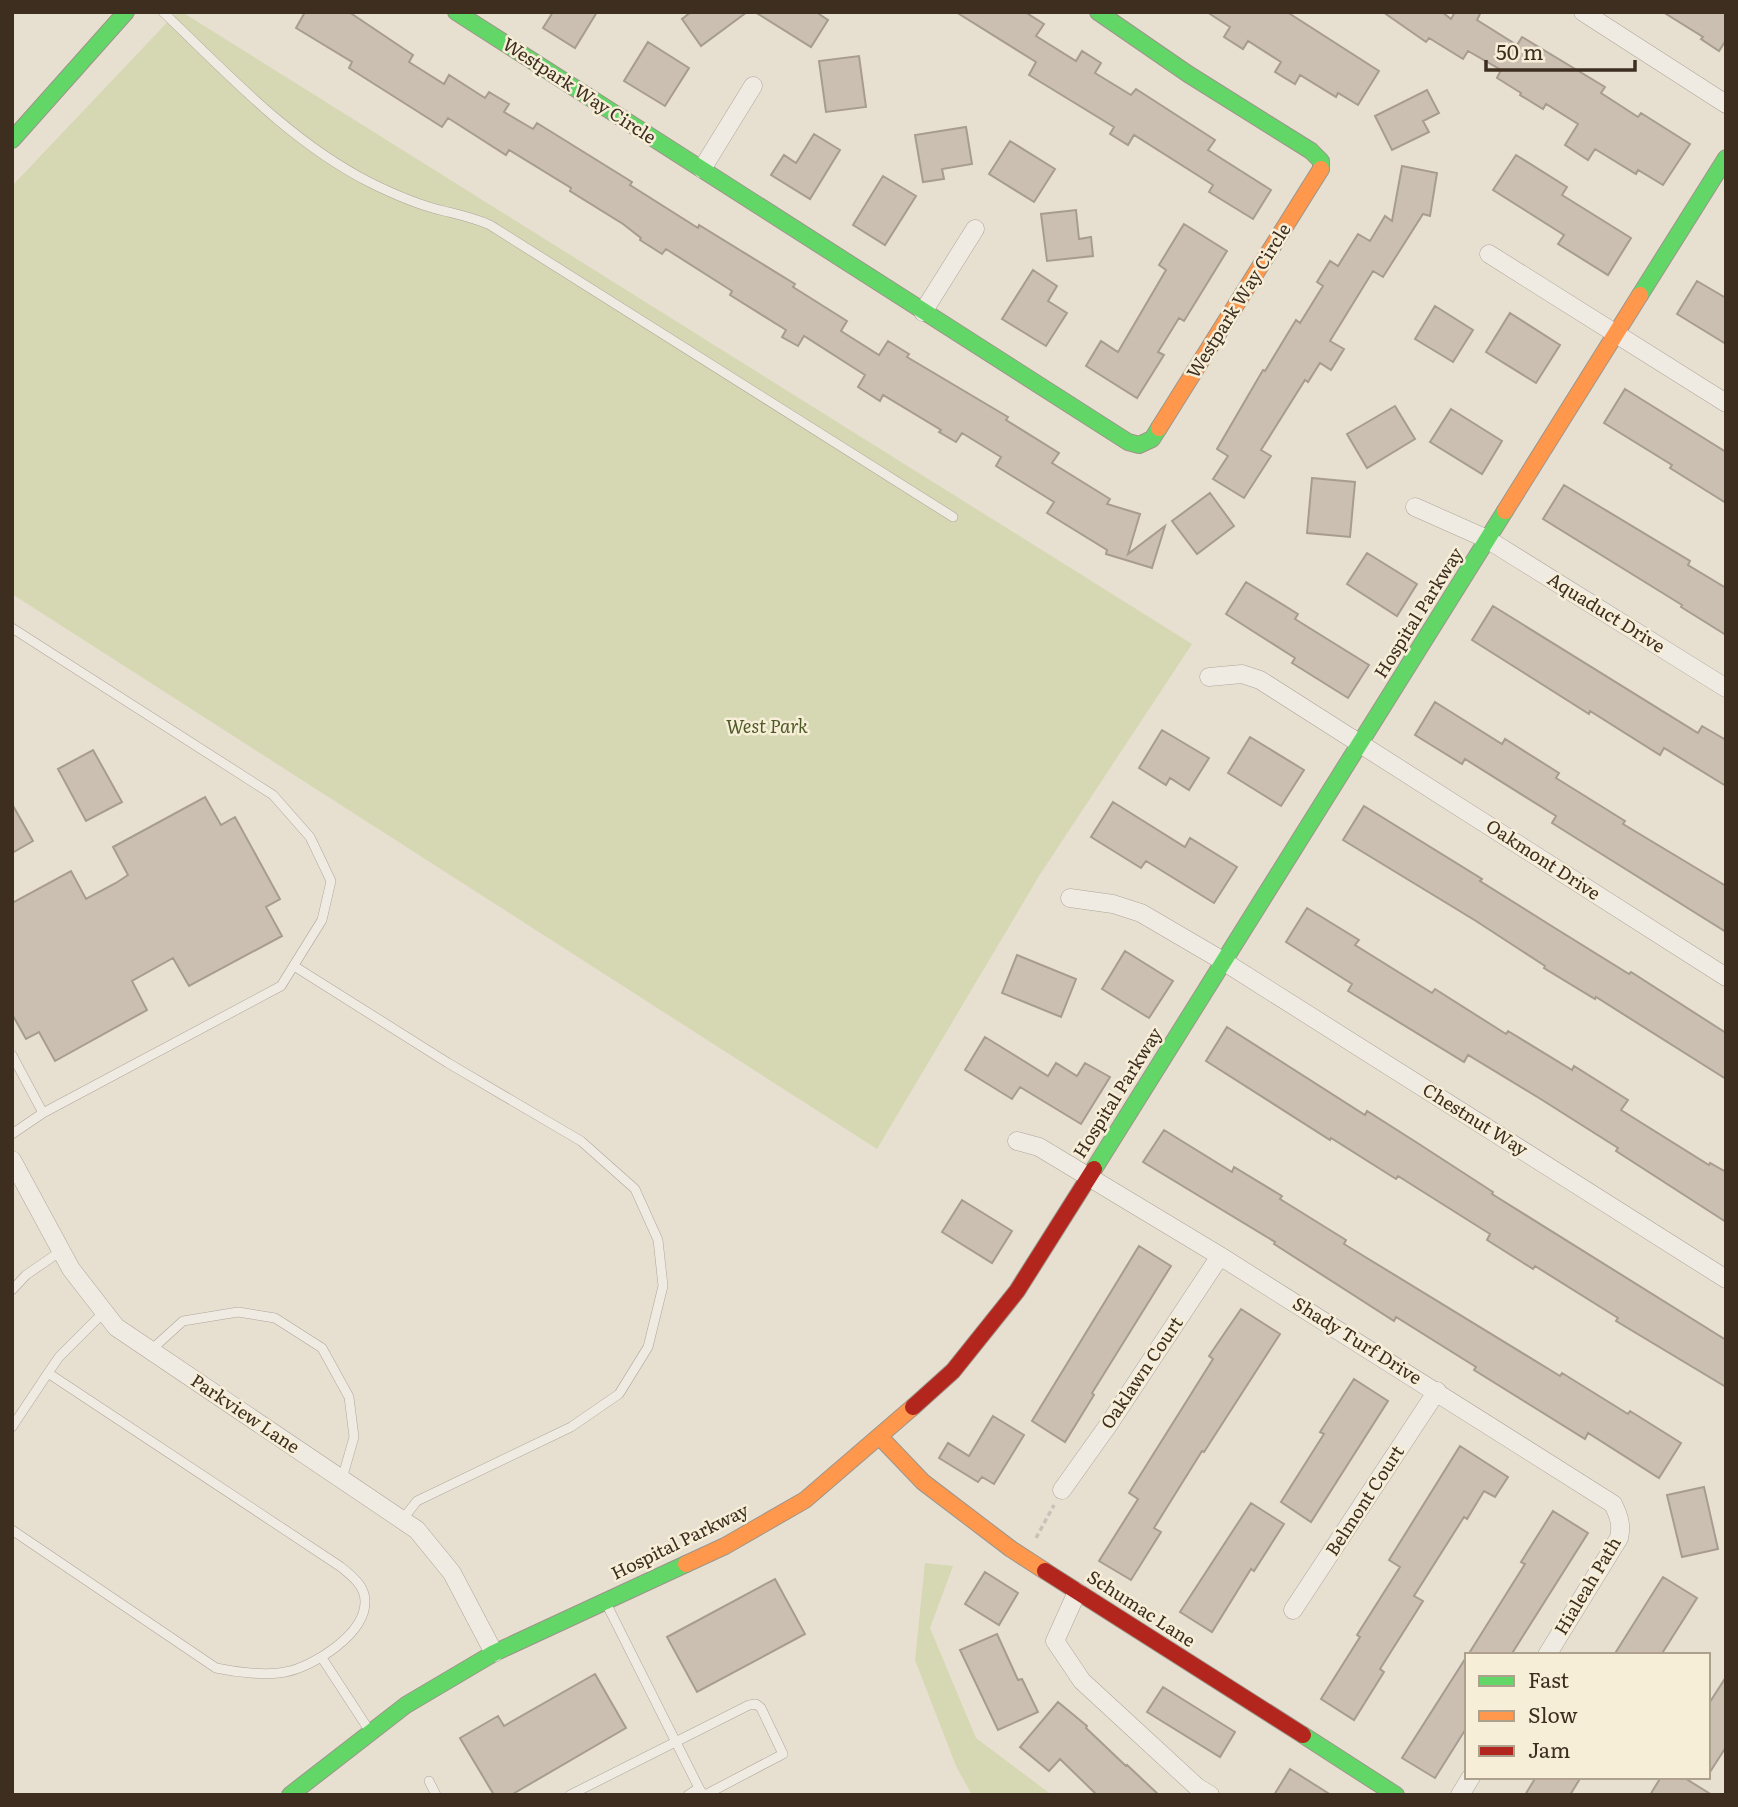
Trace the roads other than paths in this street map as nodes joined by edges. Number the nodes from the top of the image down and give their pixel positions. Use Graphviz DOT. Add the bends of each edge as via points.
graph roads {
  1 [pos="126,12"];
  2 [pos="163,12"];
  3 [pos="456,12"];
  4 [pos="1098,12"];
  5 [pos="1584,12"];
  6 [pos="753,86"];
  7 [pos="1726,104"];
  8 [pos="12,140"];
  9 [pos="1726,158"];
  10 [pos="702,169"];
  11 [pos="975,229"];
  12 [pos="1489,254"];
  13 [pos="923,312"];
  14 [pos="1616,334"];
  15 [pos="1726,403"];
  16 [pos="1415,507"];
  17 [pos="953,517"];
  18 [pos="1487,539"];
  19 [pos="12,628"];
  20 [pos="1209,677"];
  21 [pos="1726,688"];
  22 [pos="1360,743"];
  23 [pos="1070,898"];
  24 [pos="1223,961"];
  25 [pos="294,966"];
  26 [pos="1726,977"];
  27 [pos="12,1055"];
  28 [pos="43,1113"];
  29 [pos="12,1134"];
  30 [pos="1017,1141"];
  31 [pos="12,1160"];
  32 [pos="1089,1176"];
  33 [pos="61,1251"];
  34 [pos="1220,1256"];
  35 [pos="1726,1279"];
  36 [pos="12,1290"];
  37 [pos="104,1312"];
  38 [pos="151,1350"];
  39 [pos="48,1373"];
  40 [pos="1437,1391"];
  41 [pos="12,1427"];
  42 [pos="880,1437"];
  43 [pos="342,1479"];
  44 [pos="1062,1490"];
  45 [pos="1619,1516"];
  46 [pos="402,1520"];
  47 [pos="12,1530"];
  48 [pos="1077,1592"];
  49 [pos="605,1600"];
  50 [pos="1293,1610"];
  51 [pos="494,1653"];
  52 [pos="1548,1653"];
  53 [pos="322,1658"];
  54 [pos="370,1732"];
  55 [pos="675,1740"];
  56 [pos="1470,1779"];
  57 [pos="429,1781"];
  58 [pos="702,1793"];
  59 [pos="290,1795"];
  60 [pos="436,1795"];
  61 [pos="570,1795"];
  62 [pos="688,1795"];
  63 [pos="1210,1795"];
  64 [pos="1395,1795"];
  65 [pos="1460,1795"];
  1 -- 8 [label="street"];
  2 -- 17 [label="lane" via="280,123 325,156 410,200 490,225"];
  3 -- 10 [label="street, Westpark Way Circle"];
  4 -- 13 [label="street, Westpark Way Circle" via="1311,151 1321,160 1321,171 1152,439 1144,444 1128,442"];
  5 -- 7 [label="street"];
  6 -- 10 [label="street"];
  9 -- 14 [label="street, Hospital Parkway"];
  10 -- 13 [label="street, Westpark Way Circle"];
  11 -- 13 [label="street"];
  12 -- 14 [label="street"];
  14 -- 15 [label="street"];
  14 -- 18 [label="street, Hospital Parkway"];
  16 -- 18 [label="street, Aquaduct Drive"];
  18 -- 21 [label="street, Aquaduct Drive"];
  18 -- 22 [label="street, Hospital Parkway"];
  19 -- 25 [label="lane" via="273,795 310,837 331,881 322,920"];
  20 -- 22 [label="street, Oakmont Drive" via="1242,674 1260,680"];
  22 -- 24 [label="street, Hospital Parkway"];
  22 -- 26 [label="street, Oakmont Drive"];
  23 -- 24 [label="street, Chestnut Way" via="1141,913"];
  24 -- 32 [label="street, Hospital Parkway"];
  24 -- 35 [label="street, Chestnut Way"];
  25 -- 28 [label="lane" via="281,986 265,996"];
  25 -- 46 [label="lane" via="581,1140 635,1189 658,1240 663,1286 648,1347 619,1394 571,1427 417,1501"];
  27 -- 28 [label="lane"];
  28 -- 29 [label="lane"];
  30 -- 32 [label="street, Shady Turf Drive" via="1039,1147"];
  31 -- 33 [label="street, Parkview Lane"];
  32 -- 34 [label="street, Shady Turf Drive"];
  32 -- 42 [label="street, Hospital Parkway" via="1009,1301 953,1371"];
  33 -- 36 [label="lane"];
  33 -- 37 [label="street, Parkview Lane"];
  34 -- 40 [label="street, Shady Turf Drive"];
  34 -- 44 [label="street, Oaklawn Court"];
  37 -- 38 [label="street, Parkview Lane" via="116,1327"];
  37 -- 39 [label="lane"];
  38 -- 43 [label="street, Parkview Lane"];
  38 -- 43 [label="lane" via="183,1321 238,1311 275,1318 322,1348 349,1397 354,1437"];
  39 -- 41 [label="lane"];
  39 -- 53 [label="lane" via="358,1581 365,1601 360,1620 345,1640"];
  40 -- 45 [label="street, Shady Turf Drive" via="1612,1504"];
  40 -- 50 [label="street, Belmont Court"];
  42 -- 48 [label="street, Schumac Lane" via="923,1482 967,1517"];
  42 -- 49 [label="street, Hospital Parkway" via="805,1500 725,1546"];
  43 -- 46 [label="street, Parkview Lane"];
  45 -- 52 [label="street, Hialeah Path" via="1619,1538"];
  46 -- 51 [label="street, Parkview Lane" via="417,1530 452,1573"];
  47 -- 53 [label="lane" via="216,1668 285,1672"];
  48 -- 63 [label="street" via="1055,1641 1082,1681"];
  48 -- 64 [label="street, Schumac Lane"];
  49 -- 51 [label="street, Hospital Parkway"];
  49 -- 55 [label="lane"];
  51 -- 54 [label="street, Hospital Parkway" via="406,1704"];
  53 -- 54 [label="lane"];
  54 -- 59 [label="street, Hospital Parkway"];
  55 -- 58 [label="lane"];
  55 -- 58 [label="lane" via="749,1705 761,1708 783,1754"];
  55 -- 61 [label="lane"];
  56 -- 65 [label="street"];
  57 -- 60 [label="lane"];
  58 -- 62 [label="lane"];
}
